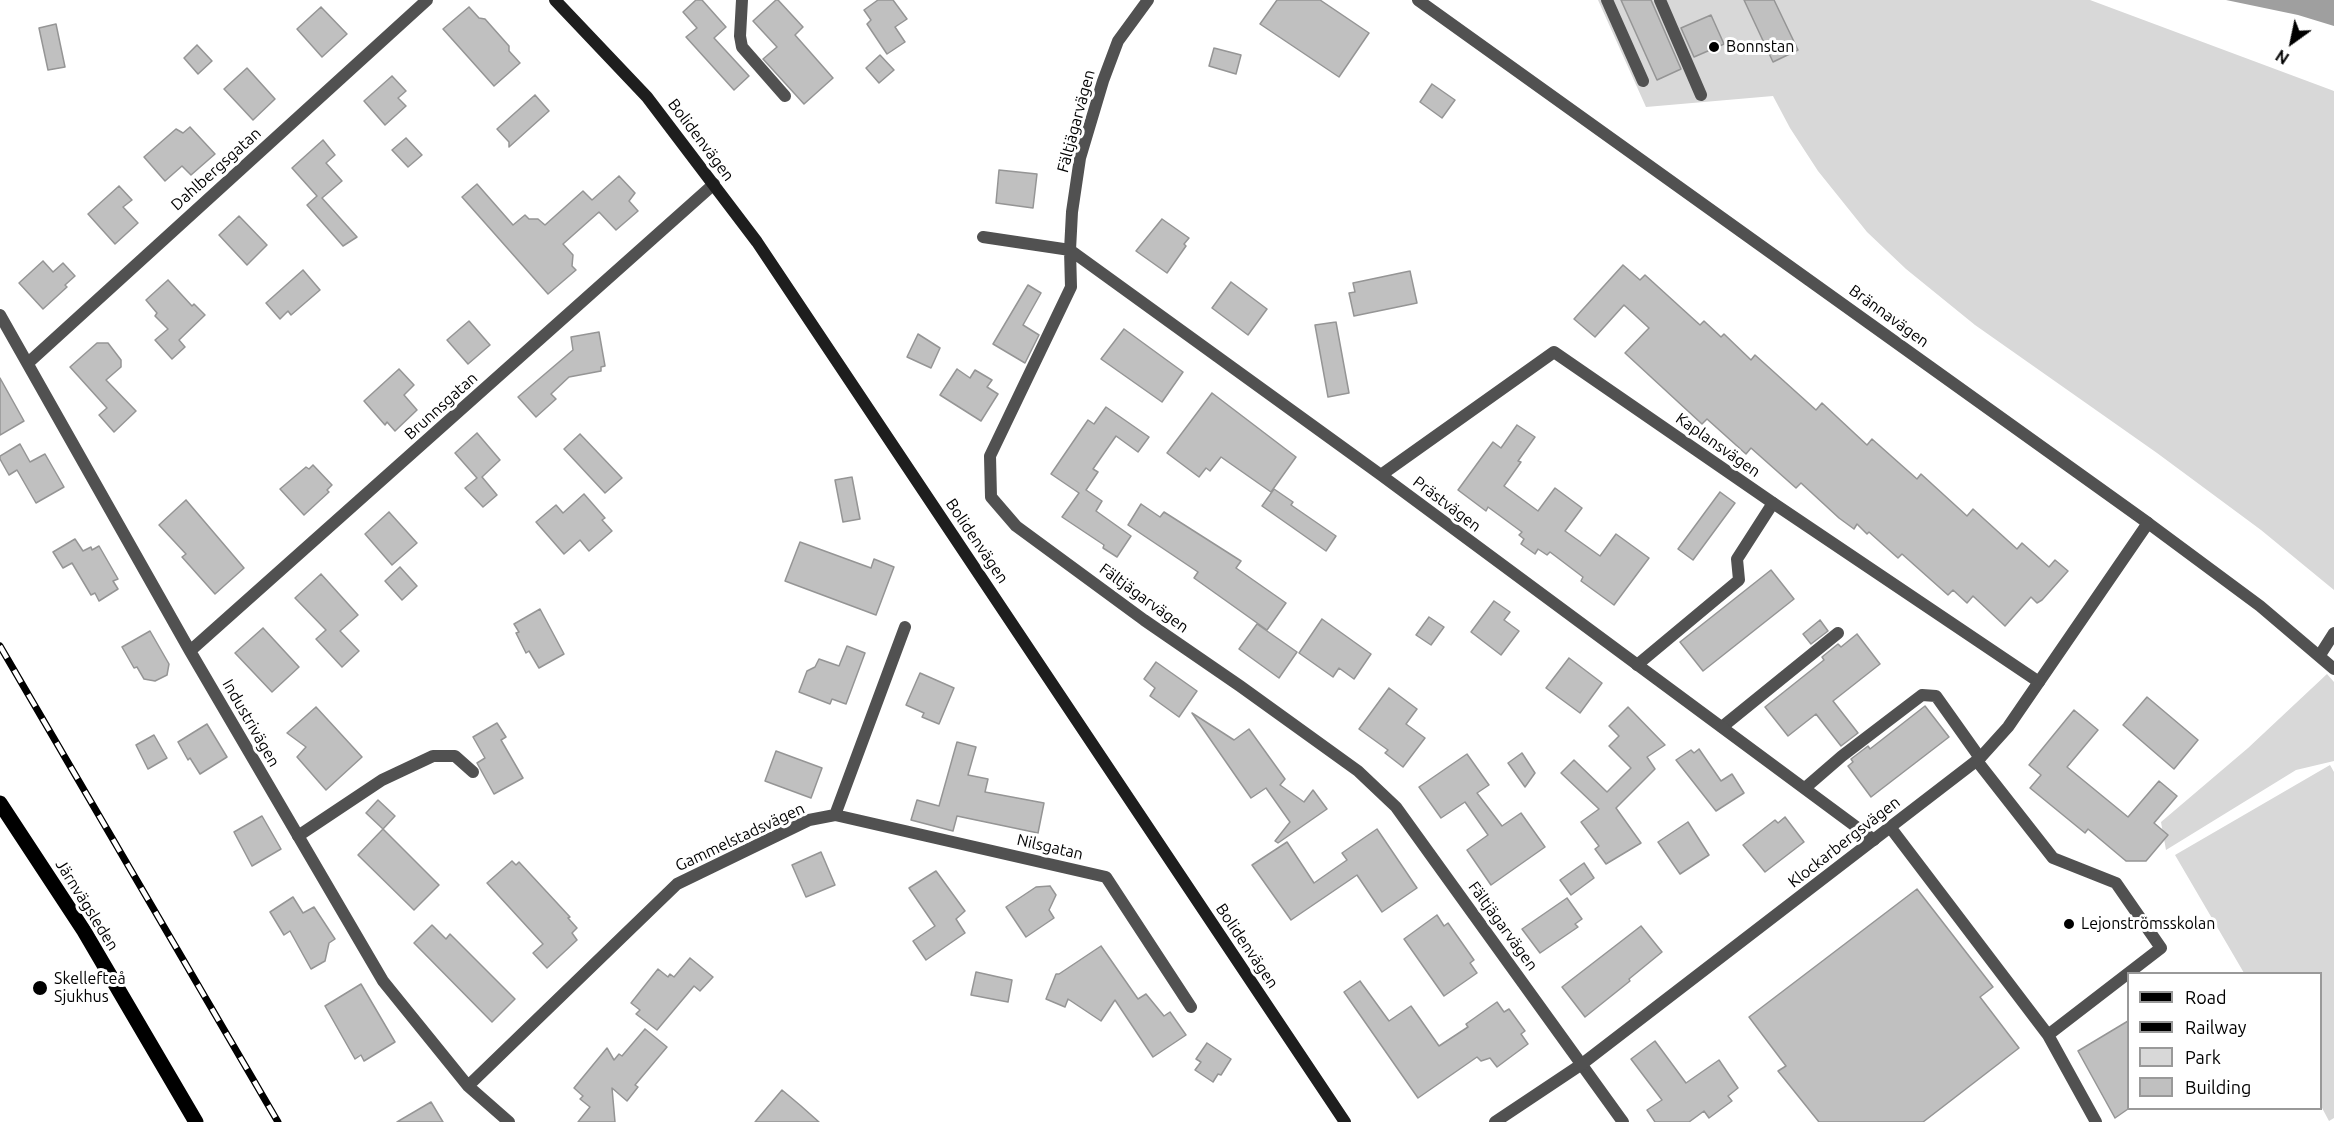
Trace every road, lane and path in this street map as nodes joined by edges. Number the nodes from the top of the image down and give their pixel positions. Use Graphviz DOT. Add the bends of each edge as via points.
graph roads {
  1 [pos="427,0"];
  2 [pos="555,0"];
  3 [pos="742,0"];
  4 [pos="1148,0"];
  5 [pos="1418,0"];
  6 [pos="1607,0"];
  7 [pos="1660,0"];
  8 [pos="1643,81"];
  9 [pos="1701,95"];
  10 [pos="785,96"];
  11 [pos="714,184"];
  12 [pos="983,237"];
  13 [pos="1070,250"];
  14 [pos="0,315"];
  15 [pos="28,363"];
  16 [pos="1381,475"];
  17 [pos="1773,503"];
  18 [pos="2148,523"];
  19 [pos="904,627"];
  20 [pos="1838,633"];
  21 [pos="2334,633"];
  22 [pos="190,651"];
  23 [pos="2320,655"];
  24 [pos="1637,665"];
  25 [pos="2334,669"];
  26 [pos="2039,682"];
  27 [pos="1722,727"];
  28 [pos="1978,760"];
  29 [pos="473,772"];
  30 [pos="1805,788"];
  31 [pos="0,803"];
  32 [pos="835,815"];
  33 [pos="1890,827"];
  34 [pos="298,836"];
  35 [pos="1874,840"];
  36 [pos="2130,972"];
  37 [pos="2127,974"];
  38 [pos="1191,1007"];
  39 [pos="2048,1035"];
  40 [pos="1582,1064"];
  41 [pos="468,1086"];
  42 [pos="1510,1118"];
  43 [pos="196,1122"];
  44 [pos="509,1122"];
  45 [pos="1345,1122"];
  46 [pos="1494,1122"];
  47 [pos="1623,1122"];
  48 [pos="2096,1122"];
  1 -- 15 [label="street, Dahlbergsgatan"];
  2 -- 11 [label="main road, Bolidenvägen" via="647,97"];
  3 -- 10 [label="street" via="742,47"];
  4 -- 13 [label="street, Fältjägarvägen" via="1118,41 1103,81 1080,158"];
  5 -- 18 [label="street, Brännavägen"];
  6 -- 8 [label="street"];
  7 -- 9 [label="street"];
  11 -- 22 [label="street, Brunnsgatan"];
  11 -- 45 [label="main road, Bolidenvägen" via="758,242"];
  12 -- 13 [label="street, Prästvägen"];
  13 -- 16 [label="street, Prästvägen"];
  13 -- 40 [label="street, Fältjägarvägen" via="1071,286 990,456 991,497 1016,526 1366,778 1396,807"];
  14 -- 15 [label="street, Industrivägen"];
  15 -- 22 [label="street, Industrivägen"];
  16 -- 17 [label="street, Kaplansvägen" via="1554,352"];
  16 -- 24 [label="street, Prästvägen"];
  17 -- 24 [label="street" via="1737,559 1739,580"];
  17 -- 26 [label="street, Kaplansvägen"];
  18 -- 23 [label="street, Brännavägen"];
  18 -- 26 [label="street, Klockarbergsvägen"];
  19 -- 32 [label="street"];
  20 -- 27 [label="street"];
  21 -- 23 [label="street"];
  22 -- 34 [label="street, Industrivägen"];
  23 -- 25 [label="street, Brännavägen"];
  24 -- 27 [label="street, Prästvägen"];
  26 -- 28 [label="street, Klockarbergsvägen" via="2008,727"];
  27 -- 30 [label="street, Prästvägen"];
  28 -- 30 [label="street" via="1936,696 1922,695"];
  28 -- 33 [label="street, Klockarbergsvägen"];
  28 -- 36 [label="street" via="2053,858 2116,883 2161,948"];
  29 -- 34 [label="street" via="455,756 433,756 382,780"];
  30 -- 35 [label="street, Prästvägen"];
  31 -- 43 [label="main road, Järnvägsleden" via="84,931"];
  32 -- 38 [label="street, Nilsgatan" via="1106,877"];
  32 -- 41 [label="street, Gammelstadsvägen" via="809,819 677,884"];
  33 -- 35 [label="street, Klockarbergsvägen"];
  33 -- 39 [label="street"];
  34 -- 41 [label="street, Industrivägen" via="383,981"];
  35 -- 40 [label="street, Klockarbergsvägen"];
  37 -- 39 [label="street"];
  39 -- 48 [label="street"];
  40 -- 42 [label="street, Klockarbergsvägen"];
  40 -- 47 [label="street, Fältjägarvägen"];
  41 -- 44 [label="street, Industrivägen"];
  42 -- 46 [label="street, Klockarbergsvägen"];
}
